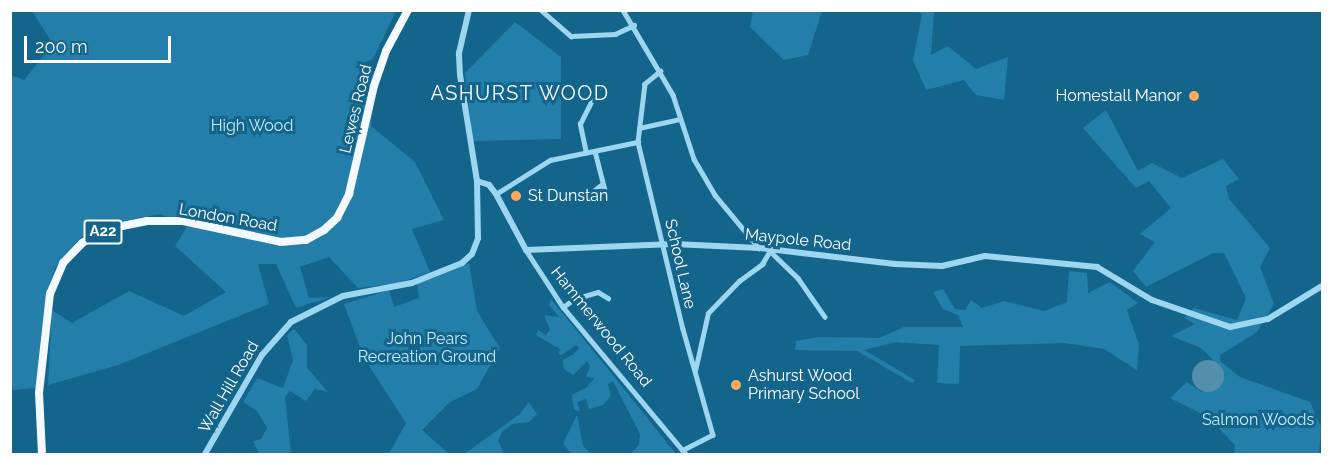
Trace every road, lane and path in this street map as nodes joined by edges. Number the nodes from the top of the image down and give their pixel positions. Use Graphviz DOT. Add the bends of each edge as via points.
graph roads {
  1 [pos="408,10"];
  2 [pos="463,10"];
  3 [pos="541,10"];
  4 [pos="623,10"];
  5 [pos="468,14"];
  6 [pos="634,25"];
  7 [pos="661,71"];
  8 [pos="598,88"];
  9 [pos="680,119"];
  10 [pos="639,128"];
  11 [pos="638,142"];
  12 [pos="595,151"];
  13 [pos="586,153"];
  14 [pos="477,181"];
  15 [pos="601,185"];
  16 [pos="496,194"];
  17 [pos="337,218"];
  18 [pos="662,245"];
  19 [pos="759,248"];
  20 [pos="526,250"];
  21 [pos="771,250"];
  22 [pos="1323,286"];
  23 [pos="608,298"];
  24 [pos="563,307"];
  25 [pos="825,317"];
  26 [pos="695,371"];
  27 [pos="684,452"];
  28 [pos="42,454"];
  29 [pos="205,454"];
  1 -- 17 [label="highway, Lewes Road / A22" via="386,51 349,194"];
  2 -- 5 [label="street"];
  3 -- 6 [label="street" via="571,36 615,34"];
  4 -- 6 [label="street"];
  5 -- 14 [label="street" via="460,75"];
  6 -- 7 [label="street"];
  7 -- 9 [label="street"];
  7 -- 10 [label="street, School Lane" via="645,84"];
  8 -- 13 [label="street" via="580,124"];
  9 -- 10 [label="street"];
  9 -- 19 [label="street" via="693,156 715,195"];
  10 -- 11 [label="street, School Lane"];
  11 -- 12 [label="street"];
  11 -- 18 [label="street, School Lane"];
  12 -- 13 [label="street"];
  12 -- 15 [label="street"];
  13 -- 16 [label="street" via="550,160"];
  14 -- 16 [label="street, Hammerwood Road" via="489,185"];
  14 -- 29 [label="street, Wall Hill Road" via="478,238 468,259 412,283 343,296 291,322 262,355"];
  16 -- 20 [label="street, Hammerwood Road"];
  17 -- 28 [label="highway, London Road / A22" via="306,240 281,242 183,221 147,221 107,229 82,243 63,263 50,294 39,393"];
  18 -- 19 [label="street, Maypole Road"];
  18 -- 20 [label="street, Maypole Road"];
  18 -- 26 [label="street, School Lane"];
  19 -- 21 [label="street, Maypole Road"];
  20 -- 24 [label="street, Hammerwood Road"];
  21 -- 22 [label="street, Maypole Road" via="895,264 942,266 985,256 1096,267 1152,300 1230,327 1268,320"];
  21 -- 25 [label="street" via="798,278"];
  21 -- 26 [label="street" via="708,314"];
  23 -- 24 [label="street" via="598,292 574,299"];
  24 -- 27 [label="street, Hammerwood Road"];
  26 -- 27 [label="street, School Lane" via="713,435"];
}
